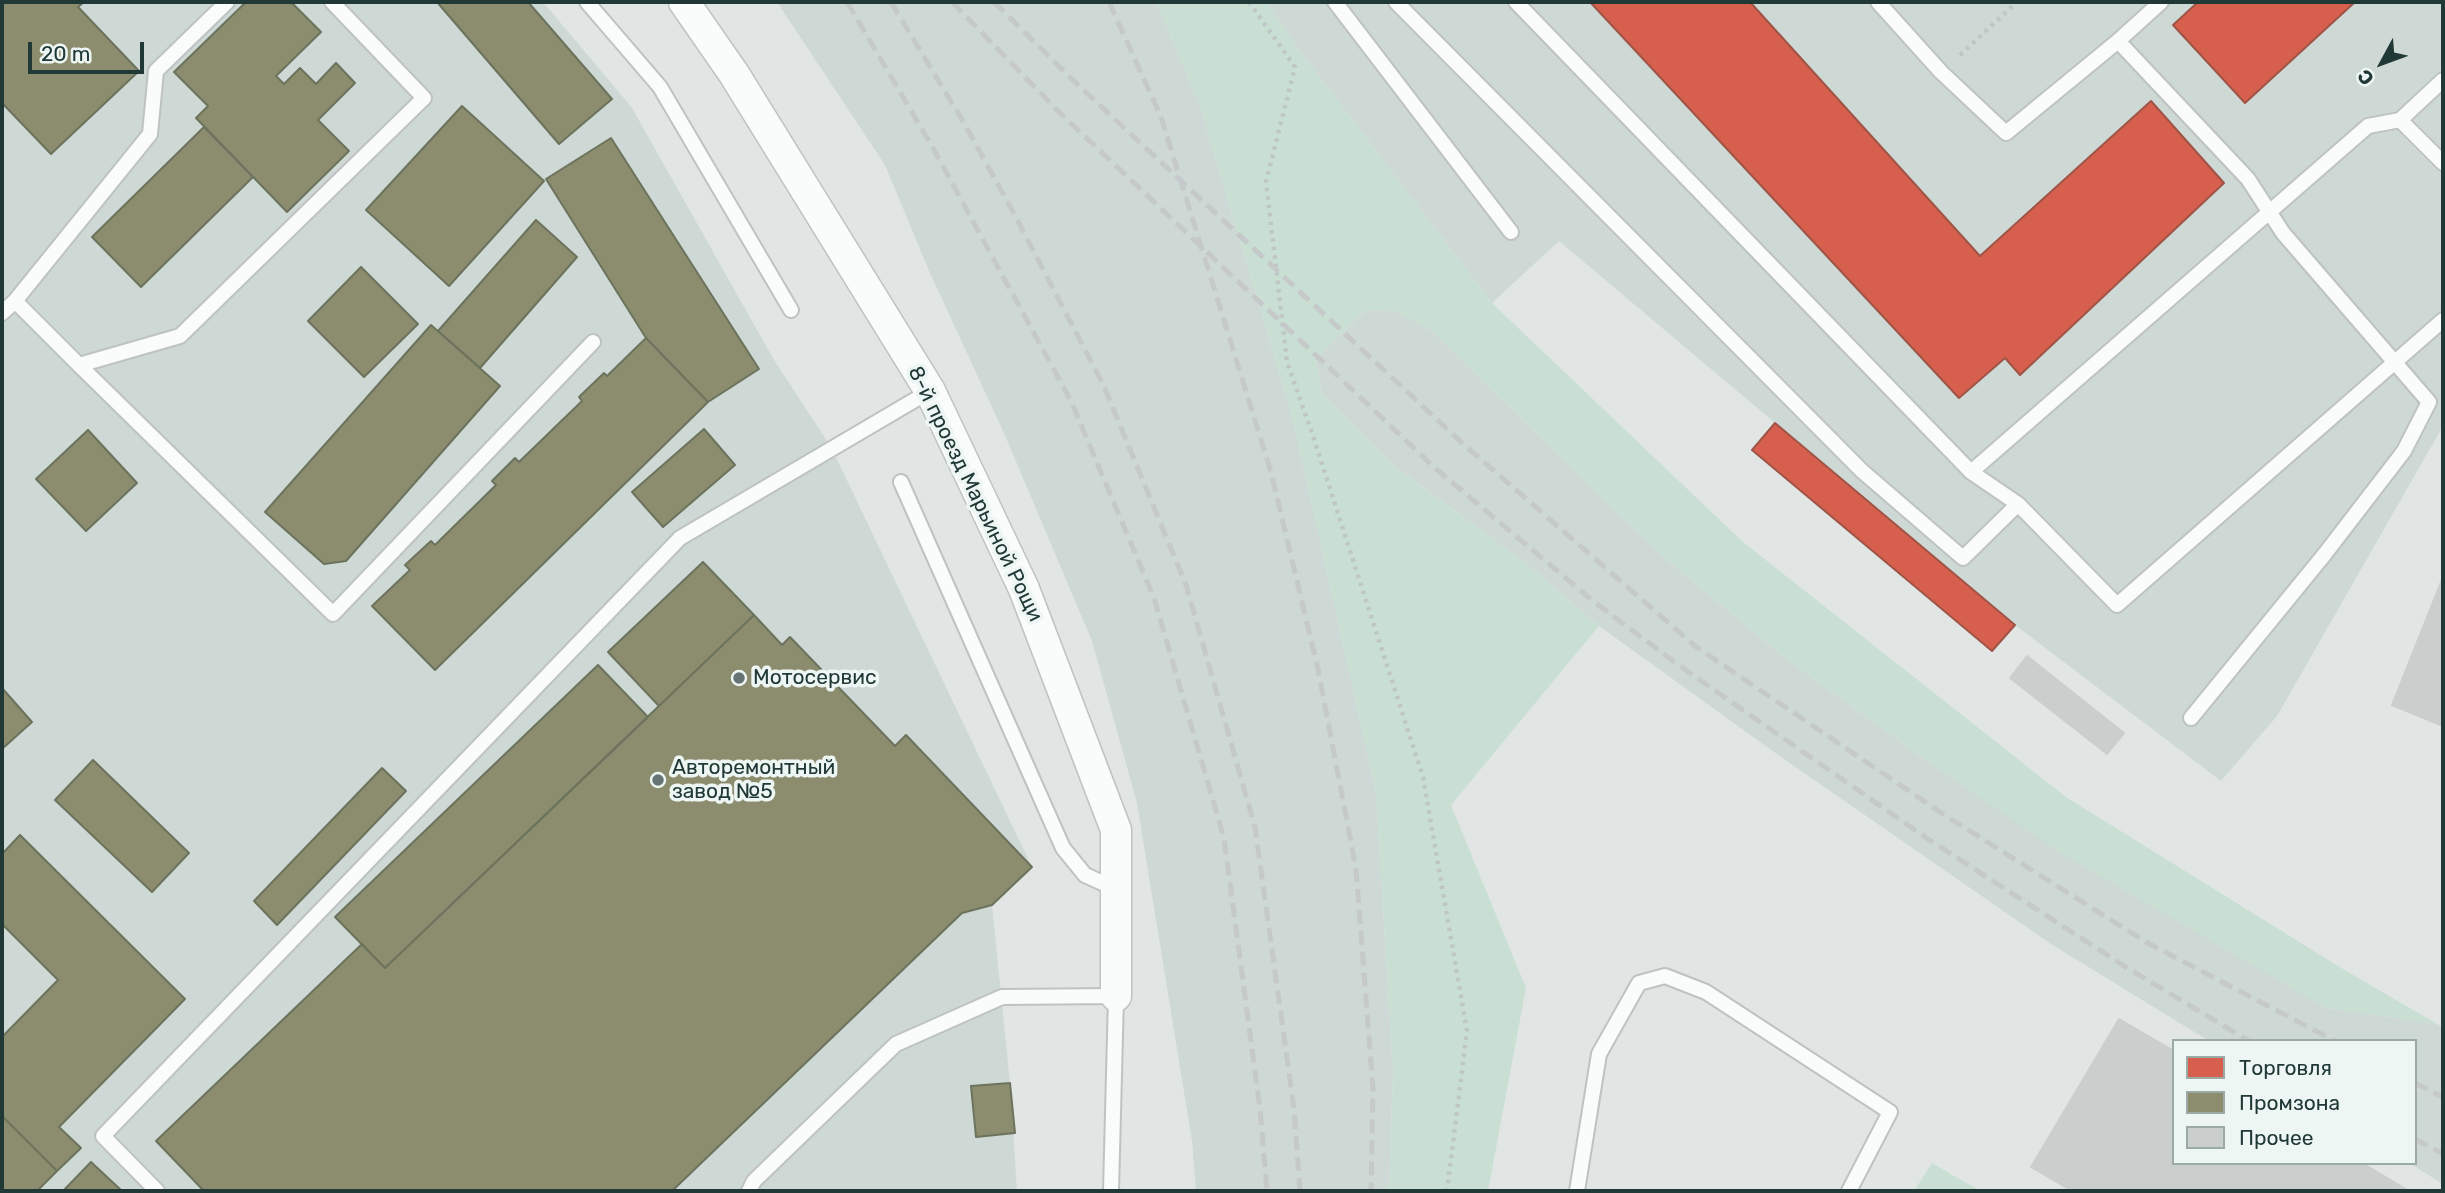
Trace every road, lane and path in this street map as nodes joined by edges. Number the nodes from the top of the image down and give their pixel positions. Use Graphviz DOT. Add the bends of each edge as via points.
graph roads {
  1 [pos="227,2"];
  2 [pos="332,2"];
  3 [pos="586,2"];
  4 [pos="684,2"];
  5 [pos="1249,2"];
  6 [pos="1335,2"];
  7 [pos="1396,2"];
  8 [pos="1516,2"];
  9 [pos="1878,2"];
  10 [pos="2017,2"];
  11 [pos="2161,2"];
  12 [pos="2118,41"];
  13 [pos="1941,72"];
  14 [pos="2443,80"];
  15 [pos="2400,120"];
  16 [pos="2443,163"];
  17 [pos="2270,213"];
  18 [pos="1511,233"];
  19 [pos="15,301"];
  20 [pos="791,310"];
  21 [pos="2,313"];
  22 [pos="2443,320"];
  23 [pos="593,342"];
  24 [pos="2395,361"];
  25 [pos="79,365"];
  26 [pos="930,391"];
  27 [pos="1971,472"];
  28 [pos="901,482"];
  29 [pos="2018,504"];
  30 [pos="2191,718"];
  31 [pos="1116,889"];
  32 [pos="1116,996"];
  33 [pos="157,1191"];
  34 [pos="749,1191"];
  35 [pos="1111,1191"];
  36 [pos="1447,1191"];
  37 [pos="1577,1191"];
  38 [pos="1849,1191"];
  1 -- 19 [label="lane" via="156,71 150,134"];
  2 -- 25 [label="lane" via="424,98 180,337"];
  3 -- 20 [label="lane" via="660,87"];
  4 -- 26 [label="street, 8-й проезд Марьиной Рощи" via="734,74"];
  5 -- 36 [label="path" via="1294,67 1266,181 1287,362 1423,777 1467,1031"];
  6 -- 18 [label="lane"];
  7 -- 29 [label="lane" via="1862,471 1963,558"];
  8 -- 27 [label="lane"];
  9 -- 13 [label="lane"];
  10 -- 13 [label="path"];
  11 -- 12 [label="lane"];
  12 -- 13 [label="lane" via="2006,133"];
  12 -- 17 [label="lane" via="2248,178"];
  14 -- 15 [label="lane"];
  15 -- 16 [label="lane"];
  15 -- 17 [label="lane" via="2368,126"];
  17 -- 24 [label="lane"];
  17 -- 27 [label="lane"];
  19 -- 21 [label="lane"];
  19 -- 25 [label="lane"];
  22 -- 24 [label="lane"];
  23 -- 25 [label="lane" via="333,614"];
  24 -- 29 [label="lane" via="2117,605"];
  24 -- 30 [label="lane" via="2429,402 2404,451"];
  26 -- 31 [label="street, 8-й проезд Марьиной Рощи" via="1024,589 1116,830"];
  26 -- 33 [label="lane" via="680,538 103,1136"];
  27 -- 29 [label="lane"];
  28 -- 31 [label="lane" via="1063,848 1085,875"];
  31 -- 32 [label="street, 8-й проезд Марьиной Рощи"];
  32 -- 34 [label="lane" via="1002,998 895,1044"];
  32 -- 35 [label="lane"];
  37 -- 38 [label="lane" via="1599,1054 1639,983 1665,976 1706,992 1890,1112"];
}
